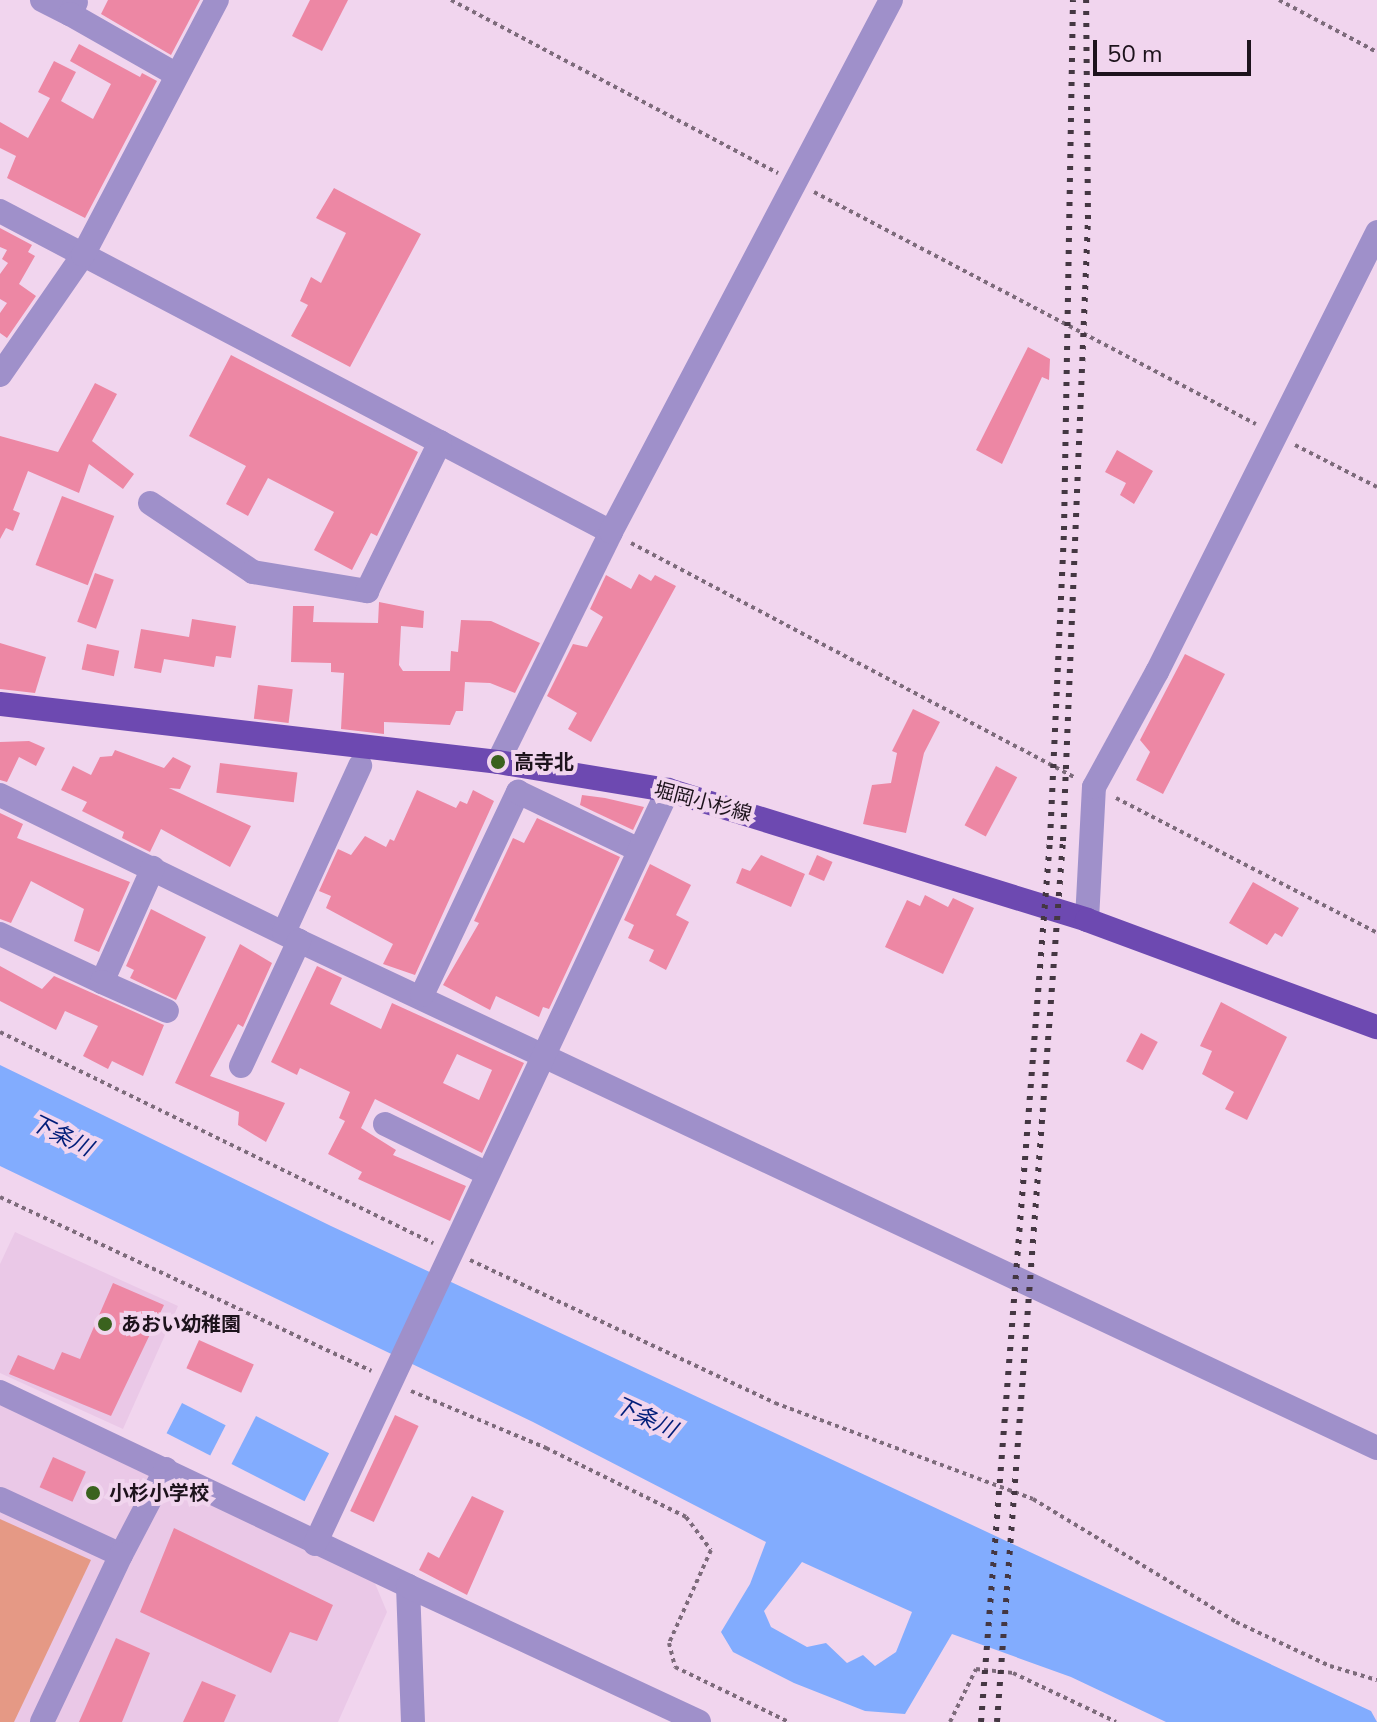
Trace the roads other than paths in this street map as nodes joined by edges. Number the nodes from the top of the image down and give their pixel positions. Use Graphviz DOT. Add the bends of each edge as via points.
graph roads {
  1 [pos="42,0"];
  2 [pos="217,0"];
  3 [pos="891,0"];
  4 [pos="74,7"];
  5 [pos="177,75"];
  6 [pos="0,211"];
  7 [pos="1377,232"];
  8 [pos="83,255"];
  9 [pos="0,375"];
  10 [pos="440,442"];
  11 [pos="150,503"];
  12 [pos="611,532"];
  13 [pos="0,704"];
  14 [pos="498,762"];
  15 [pos="360,766"];
  16 [pos="668,790"];
  17 [pos="0,795"];
  18 [pos="639,850"];
  19 [pos="153,868"];
  20 [pos="1087,920"];
  21 [pos="0,934"];
  22 [pos="292,937"];
  23 [pos="102,982"];
  24 [pos="422,995"];
  25 [pos="167,1011"];
  26 [pos="1377,1027"];
  27 [pos="544,1053"];
  28 [pos="241,1066"];
  29 [pos="385,1124"];
  30 [pos="486,1173"];
  31 [pos="0,1392"];
  32 [pos="1377,1448"];
  33 [pos="166,1469"];
  34 [pos="0,1499"];
  35 [pos="315,1544"];
  36 [pos="121,1555"];
  37 [pos="408,1586"];
  38 [pos="42,1722"];
  39 [pos="413,1722"];
  40 [pos="699,1722"];
  1 -- 4 [label="street"];
  2 -- 5 [label="street"];
  3 -- 12 [label="street"];
  4 -- 5 [label="street"];
  5 -- 8 [label="street"];
  6 -- 8 [label="street"];
  7 -- 20 [label="street" via="1094,787"];
  8 -- 9 [label="street"];
  8 -- 10 [label="street"];
  10 -- 11 [label="street" via="367,591 253,572"];
  10 -- 12 [label="street"];
  12 -- 14 [label="street"];
  13 -- 14 [label="main road, 堀岡小杉線"];
  14 -- 16 [label="main road, 堀岡小杉線"];
  15 -- 22 [label="street"];
  16 -- 18 [label="street"];
  16 -- 20 [label="main road, 堀岡小杉線"];
  17 -- 19 [label="street"];
  18 -- 24 [label="street" via="518,792"];
  18 -- 27 [label="street"];
  19 -- 22 [label="street"];
  19 -- 23 [label="street"];
  20 -- 26 [label="main road, 堀岡小杉線"];
  21 -- 23 [label="street"];
  22 -- 24 [label="street"];
  22 -- 28 [label="street"];
  23 -- 25 [label="street"];
  24 -- 27 [label="street"];
  27 -- 30 [label="street"];
  27 -- 32 [label="street"];
  29 -- 30 [label="street"];
  30 -- 35 [label="street"];
  31 -- 33 [label="street"];
  33 -- 35 [label="street"];
  33 -- 36 [label="street"];
  34 -- 36 [label="street"];
  35 -- 37 [label="street"];
  36 -- 38 [label="street"];
  37 -- 39 [label="street"];
  37 -- 40 [label="street"];
}
